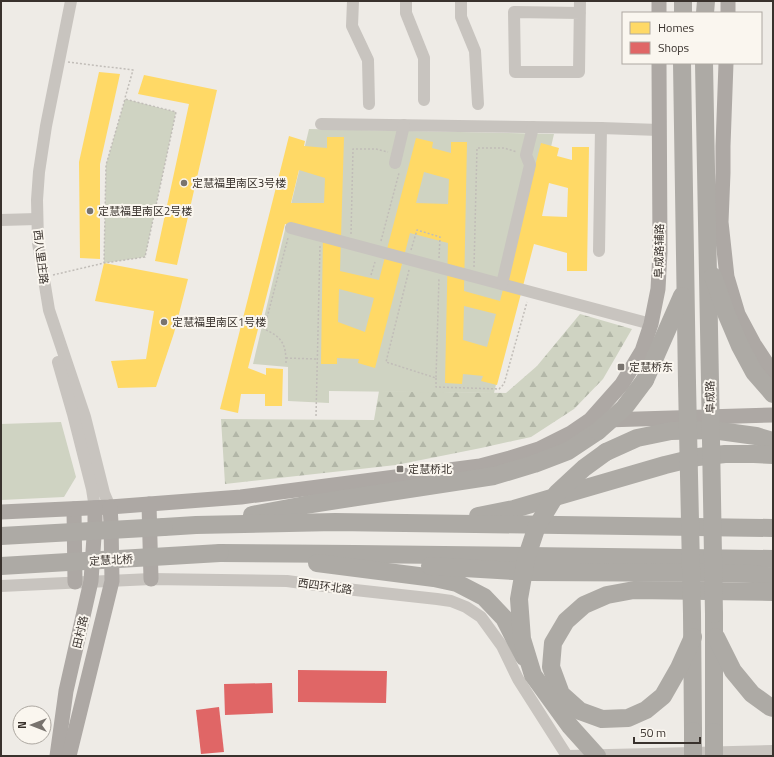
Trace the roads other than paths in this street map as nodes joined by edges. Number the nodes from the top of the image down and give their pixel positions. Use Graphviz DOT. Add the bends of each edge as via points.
graph roads {
  1 [pos="65,1"];
  2 [pos="71,1"];
  3 [pos="352,1"];
  4 [pos="406,1"];
  5 [pos="461,1"];
  6 [pos="580,1"];
  7 [pos="659,1"];
  8 [pos="683,1"];
  9 [pos="706,1"];
  10 [pos="728,1"];
  11 [pos="659,12"];
  12 [pos="683,12"];
  13 [pos="705,12"];
  14 [pos="728,12"];
  15 [pos="580,13"];
  16 [pos="659,64"];
  17 [pos="682,64"];
  18 [pos="704,64"];
  19 [pos="726,64"];
  20 [pos="424,100"];
  21 [pos="369,104"];
  22 [pos="478,104"];
  23 [pos="321,124"];
  24 [pos="404,126"];
  25 [pos="533,127"];
  26 [pos="601,128"];
  27 [pos="659,130"];
  28 [pos="397,163"];
  29 [pos="34,219"];
  30 [pos="1,220"];
  31 [pos="290,228"];
  32 [pos="599,251"];
  33 [pos="708,262"];
  34 [pos="502,284"];
  35 [pos="684,289"];
  36 [pos="651,324"];
  37 [pos="768,372"];
  38 [pos="773,394"];
  39 [pos="773,415"];
  40 [pos="594,426"];
  41 [pos="773,441"];
  42 [pos="773,455"];
  43 [pos="148,504"];
  44 [pos="110,507"];
  45 [pos="95,508"];
  46 [pos="74,509"];
  47 [pos="1,512"];
  48 [pos="436,523"];
  49 [pos="196,525"];
  50 [pos="773,528"];
  51 [pos="1,536"];
  52 [pos="244,554"];
  53 [pos="355,554"];
  54 [pos="773,559"];
  55 [pos="1,566"];
  56 [pos="773,577"];
  57 [pos="151,579"];
  58 [pos="112,581"];
  59 [pos="75,582"];
  60 [pos="91,582"];
  61 [pos="1,586"];
  62 [pos="773,592"];
  63 [pos="714,634"];
  64 [pos="693,637"];
  65 [pos="533,675"];
  66 [pos="773,708"];
  67 [pos="773,751"];
  68 [pos="565,755"];
  69 [pos="57,756"];
  70 [pos="69,756"];
  71 [pos="597,756"];
  72 [pos="693,756"];
  73 [pos="714,756"];
  1 -- 29 [label="street, 西八里庄路" via="36,145 33,170"];
  2 -- 29 [label="street, 西八里庄路" via="46,126"];
  3 -- 21 [label="street" via="352,26 368,60"];
  4 -- 20 [label="street" via="406,13 424,58"];
  5 -- 22 [label="street" via="461,17 475,51"];
  6 -- 15 [label="street"];
  7 -- 11 [label="main road"];
  8 -- 12 [label="highway"];
  9 -- 13 [label="highway"];
  10 -- 14 [label="main road"];
  15 -- 15 [label="street" via="514,12 515,72 579,72"];
  16 -- 27 [label="main road, 阜成路辅路"];
  17 -- 35 [label="highway, 阜成路"];
  18 -- 33 [label="highway, 阜成路"];
  19 -- 37 [label="main road" via="721,222 727,277 738,314"];
  23 -- 24 [label="street"];
  24 -- 25 [label="street"];
  24 -- 28 [label="street"];
  25 -- 26 [label="street"];
  25 -- 34 [label="street" via="526,155 530,165"];
  26 -- 27 [label="street"];
  26 -- 32 [label="street"];
  27 -- 36 [label="main road, 阜成路辅路" via="659,267 658,290"];
  29 -- 30 [label="street"];
  29 -- 44 [label="street, 西八里庄路" via="49,310"];
  29 -- 45 [label="street, 西八里庄路" via="32,249 37,279 92,488"];
  31 -- 34 [label="street"];
  33 -- 37 [label="highway" via="740,346"];
  33 -- 63 [label="highway, 阜成路, bridge"];
  34 -- 36 [label="street"];
  35 -- 40 [label="highway, bridge" via="645,380 624,408"];
  35 -- 64 [label="highway, 阜成路, bridge"];
  36 -- 40 [label="main road, 阜成路辅路" via="642,351"];
  37 -- 38 [label="highway"];
  39 -- 40 [label="main road"];
  40 -- 43 [label="main road" via="571,433 539,449 480,466 241,497"];
  40 -- 49 [label="highway" via="568,451 494,476"];
  41 -- 65 [label="highway, bridge" via="712,430 671,431 637,438 606,452 557,493 537,526 526,559 519,599 522,639"];
  42 -- 48 [label="highway" via="725,454 698,457 514,509"];
  43 -- 44 [label="main road"];
  43 -- 57 [label="main road"];
  44 -- 45 [label="main road"];
  44 -- 58 [label="main road, 田村路"];
  45 -- 46 [label="main road"];
  45 -- 60 [label="main road, 田村路"];
  46 -- 47 [label="main road"];
  46 -- 59 [label="main road"];
  48 -- 49 [label="highway"];
  48 -- 50 [label="highway"];
  49 -- 51 [label="highway, bridge"];
  52 -- 53 [label="highway"];
  52 -- 55 [label="highway, 定慧北桥, bridge" via="220,553"];
  52 -- 65 [label="highway, bridge" via="457,583 484,597 504,618"];
  53 -- 54 [label="highway"];
  53 -- 56 [label="highway" via="420,566 531,572 725,573"];
  57 -- 58 [label="street, 西四环北路"];
  57 -- 68 [label="street, 西四环北路" via="286,581 451,601 466,607 481,617 502,646 518,680"];
  58 -- 60 [label="street, 西四环北路"];
  58 -- 70 [label="main road, 田村路"];
  59 -- 60 [label="street, 西四环北路"];
  59 -- 61 [label="street, 西四环北路"];
  60 -- 69 [label="main road, 田村路" via="66,691"];
  62 -- 64 [label="highway" via="634,590 607,595 584,605 566,621 553,643 551,667 561,694 580,711 602,719 628,718 646,710 663,696 680,668"];
  63 -- 66 [label="highway" via="733,671 752,694"];
  63 -- 73 [label="highway, 阜成路, bridge"];
  64 -- 72 [label="highway, 阜成路, bridge"];
  65 -- 71 [label="highway, bridge" via="570,726"];
  67 -- 68 [label="street"];
}
